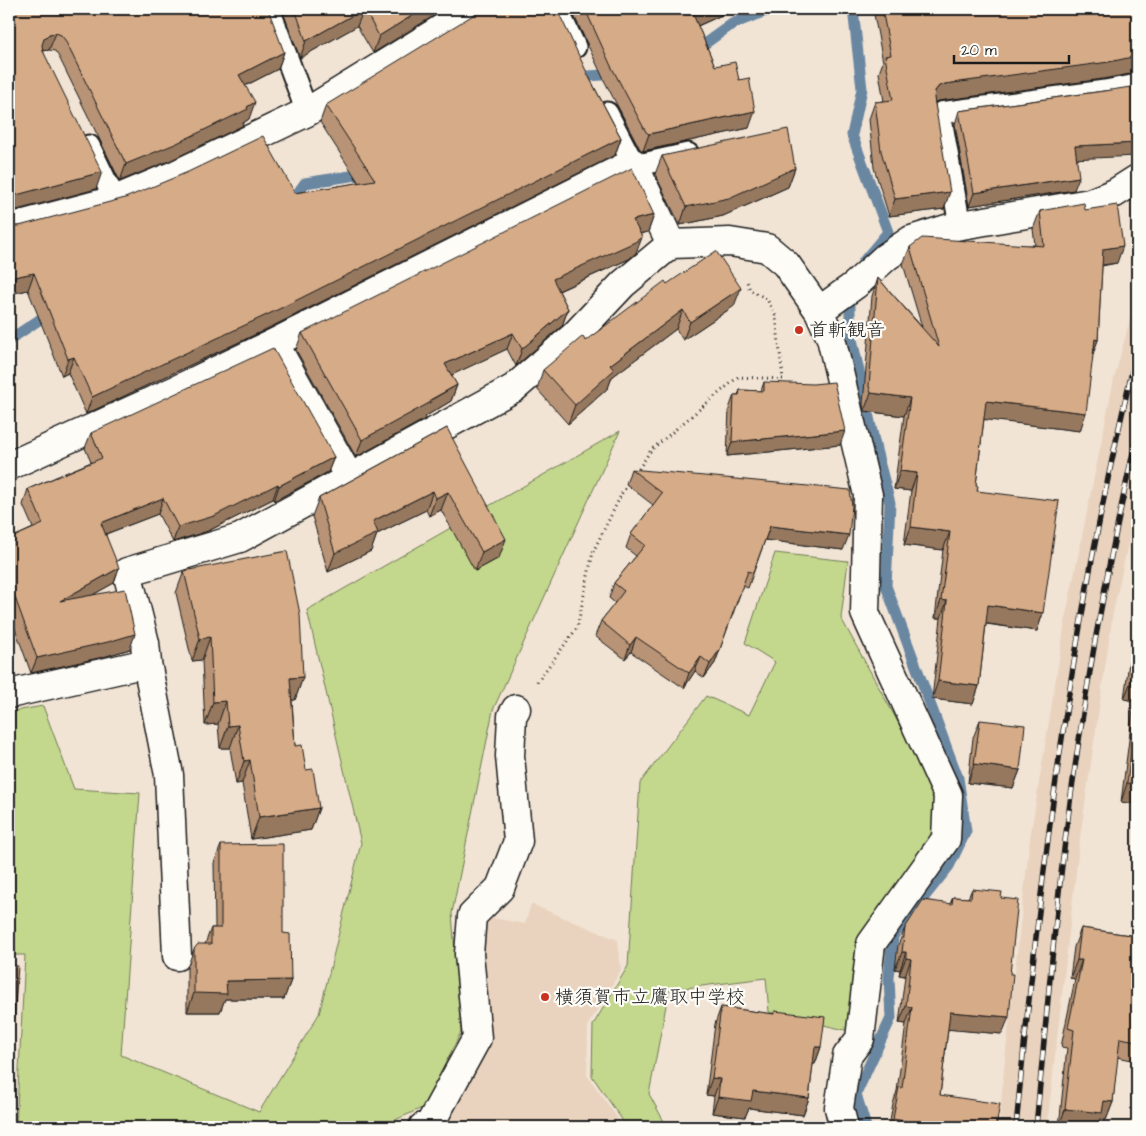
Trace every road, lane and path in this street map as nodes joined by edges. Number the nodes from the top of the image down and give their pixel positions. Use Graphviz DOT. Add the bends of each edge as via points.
graph roads {
  1 [pos="269,9"];
  2 [pos="474,9"];
  3 [pos="557,9"];
  4 [pos="582,61"];
  5 [pos="1137,85"];
  6 [pos="598,96"];
  7 [pos="307,112"];
  8 [pos="82,131"];
  9 [pos="711,149"];
  10 [pos="634,165"];
  11 [pos="1137,179"];
  12 [pos="115,200"];
  13 [pos="960,226"];
  14 [pos="9,228"];
  15 [pos="730,242"];
  16 [pos="672,244"];
  17 [pos="820,311"];
  18 [pos="274,344"];
  19 [pos="9,466"];
  20 [pos="349,477"];
  21 [pos="147,663"];
  22 [pos="9,694"];
  23 [pos="516,709"];
  24 [pos="177,956"];
  25 [pos="423,1127"];
  26 [pos="844,1127"];
  1 -- 7 [label="lane"];
  2 -- 7 [label="street"];
  3 -- 4 [label="lane"];
  5 -- 13 [label="lane" via="940,113"];
  6 -- 10 [label="lane"];
  7 -- 12 [label="street"];
  8 -- 12 [label="lane"];
  9 -- 10 [label="lane"];
  10 -- 16 [label="street"];
  10 -- 18 [label="street"];
  11 -- 13 [label="street" via="1090,203"];
  12 -- 14 [label="street"];
  13 -- 17 [label="street" via="911,240"];
  15 -- 16 [label="street"];
  15 -- 17 [label="street" via="767,248 786,264"];
  15 -- 23 [label="path" via="750,290 767,299 776,317 783,379 738,377 651,450 622,494 593,552 577,628"];
  16 -- 20 [label="street" via="623,284 574,336 514,388"];
  17 -- 26 [label="street" via="832,338 868,495 866,613 948,795 946,839 872,944 860,1039 847,1056 839,1108"];
  18 -- 19 [label="street"];
  18 -- 20 [label="street"];
  20 -- 21 [label="street" via="240,538 127,572"];
  21 -- 22 [label="street"];
  21 -- 24 [label="street" via="169,774"];
  23 -- 25 [label="street" via="512,716 510,756 518,841 500,888 472,916 469,954 477,1038 430,1124"];
}
